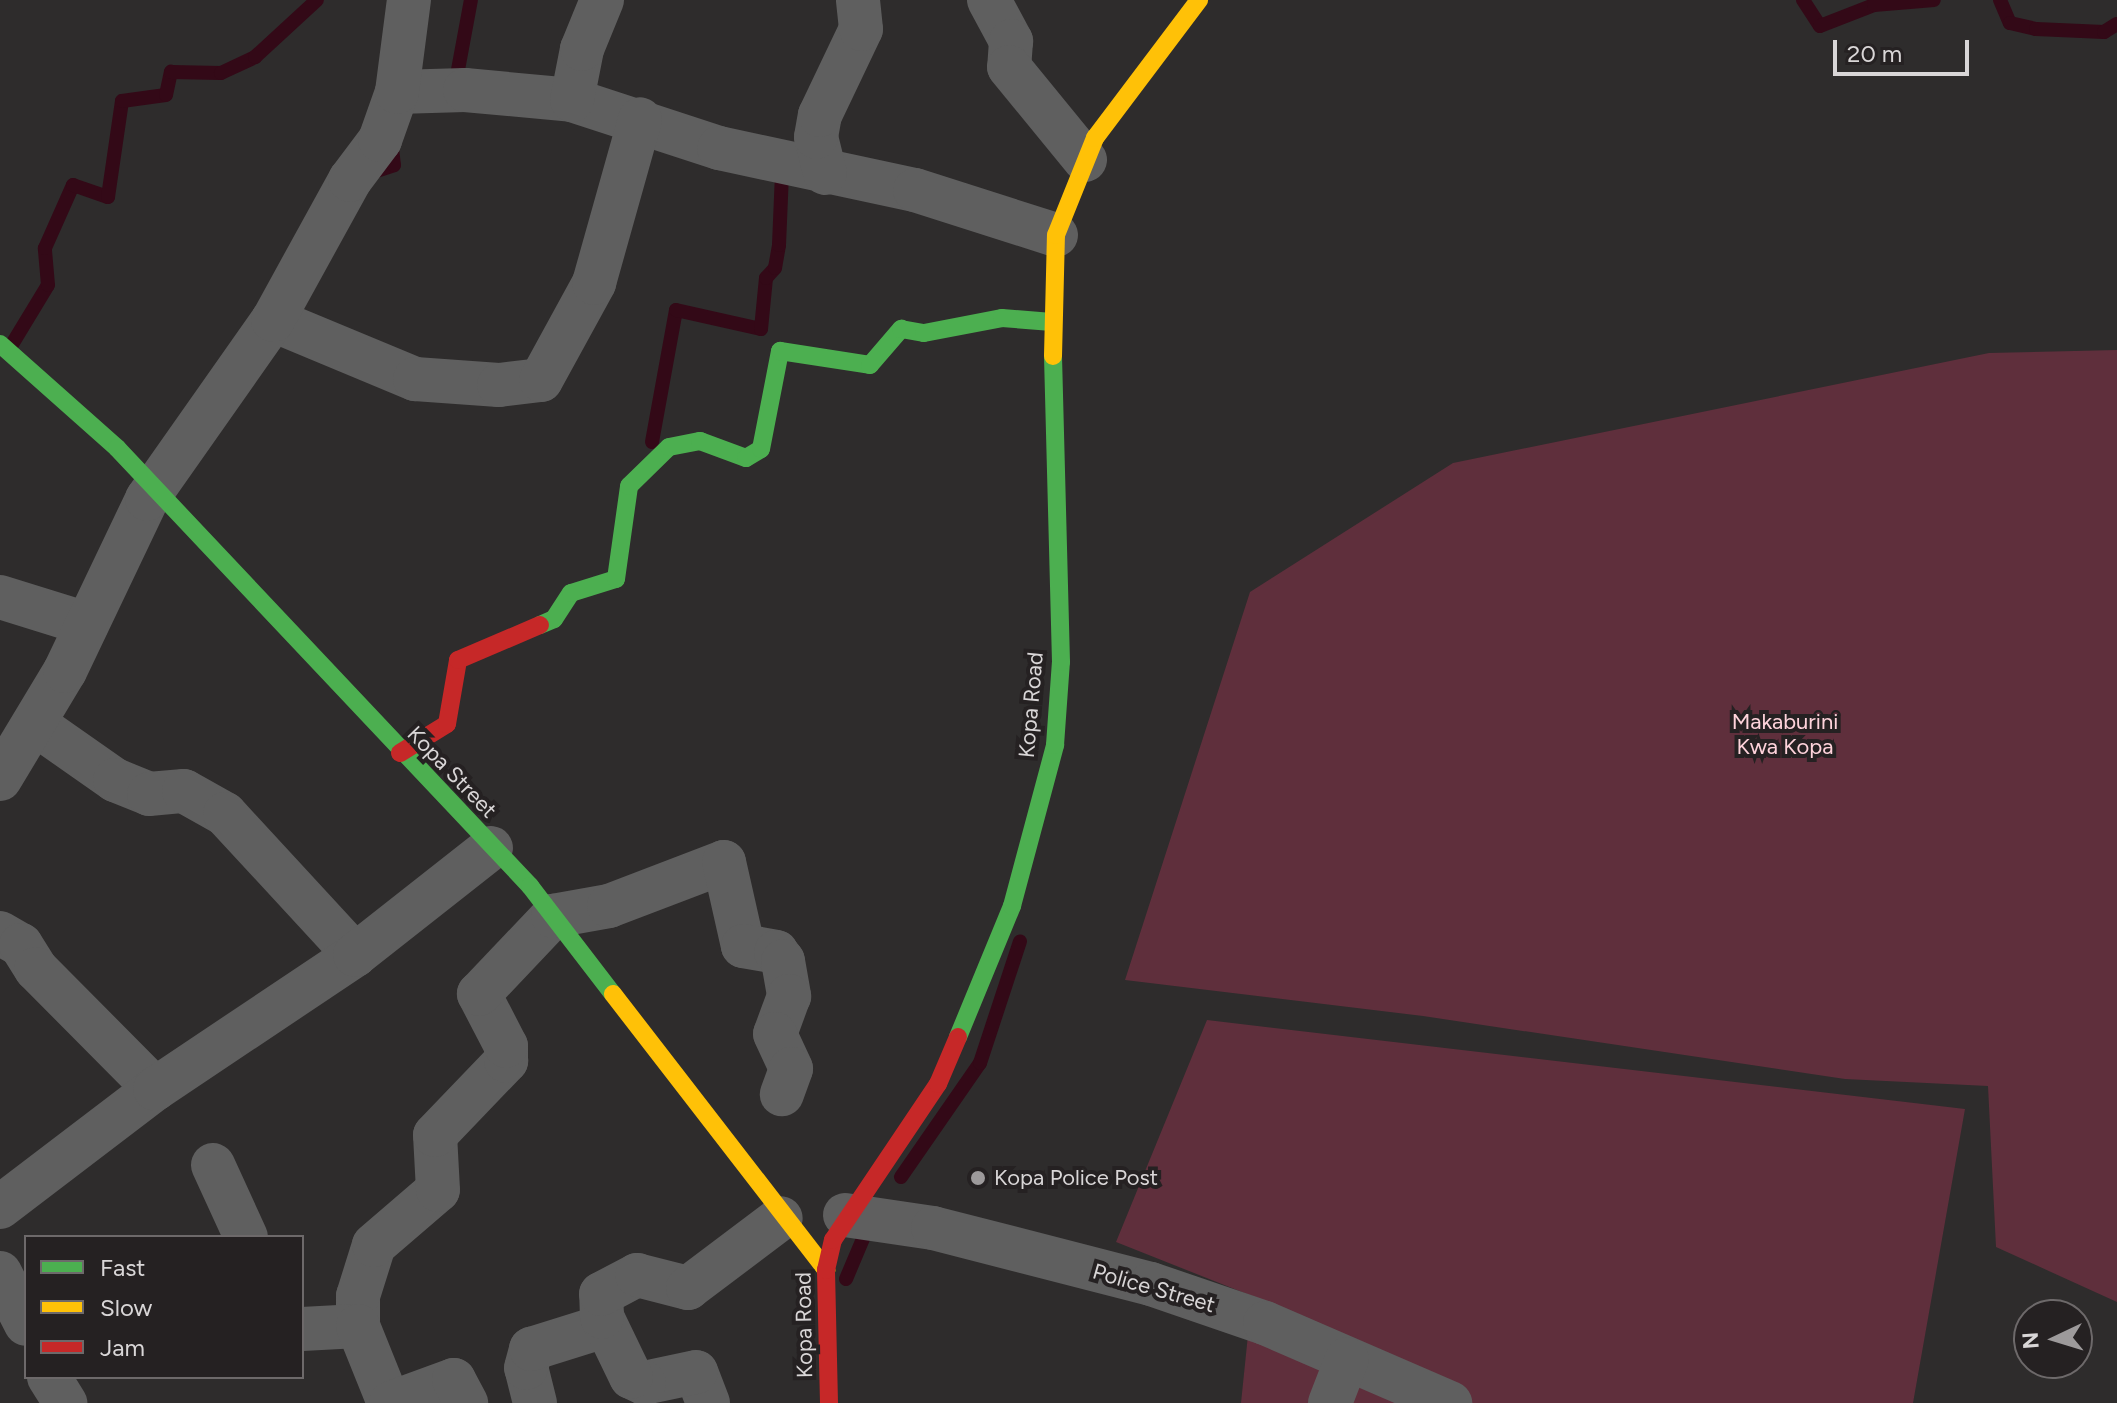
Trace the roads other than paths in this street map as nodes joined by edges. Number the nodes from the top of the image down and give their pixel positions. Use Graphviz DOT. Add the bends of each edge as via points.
graph roads {
  1 [pos="409,0"];
  2 [pos="602,0"];
  3 [pos="858,0"];
  4 [pos="989,0"];
  5 [pos="1199,0"];
  6 [pos="397,92"];
  7 [pos="572,100"];
  8 [pos="640,119"];
  9 [pos="1085,160"];
  10 [pos="825,173"];
  11 [pos="1056,235"];
  12 [pos="273,320"];
  13 [pos="1052,322"];
  14 [pos="0,344"];
  15 [pos="154,488"];
  16 [pos="0,597"];
  17 [pos="87,624"];
  18 [pos="35,724"];
  19 [pos="400,753"];
  20 [pos="0,779"];
  21 [pos="491,848"];
  22 [pos="553,916"];
  23 [pos="0,933"];
  24 [pos="355,955"];
  25 [pos="155,1089"];
  26 [pos="782,1094"];
  27 [pos="213,1165"];
  28 [pos="0,1207"];
  29 [pos="845,1215"];
  30 [pos="781,1218"];
  31 [pos="245,1235"];
  32 [pos="826,1270"];
  33 [pos="0,1273"];
  34 [pos="24,1320"];
  35 [pos="358,1326"];
  36 [pos="605,1326"];
  37 [pos="304,1329"];
  38 [pos="1347,1359"];
  39 [pos="50,1379"];
  40 [pos="65,1403"];
  41 [pos="390,1403"];
  42 [pos="466,1403"];
  43 [pos="535,1403"];
  44 [pos="708,1403"];
  45 [pos="829,1403"];
  46 [pos="1330,1403"];
  47 [pos="1450,1403"];
  1 -- 6 [label="street"];
  2 -- 7 [label="street" via="582,49"];
  3 -- 10 [label="street" via="861,29 820,115 816,137"];
  4 -- 9 [label="street" via="1011,41 1009,67"];
  5 -- 9 [label="street, Kopa Road" via="1134,83"];
  6 -- 7 [label="street" via="465,90"];
  6 -- 12 [label="street" via="380,140 350,180"];
  7 -- 8 [label="street"];
  8 -- 10 [label="street" via="719,148"];
  8 -- 12 [label="street" via="594,283 541,380 499,385 415,379"];
  9 -- 11 [label="street, Kopa Road"];
  10 -- 11 [label="street" via="915,190"];
  11 -- 13 [label="street, Kopa Road"];
  12 -- 15 [label="street"];
  13 -- 19 [label="street" via="1002,318 924,333 901,329 870,365 780,351 761,449 746,458 700,441 669,447 629,486 616,579 571,593 554,619 458,660 447,724"];
  13 -- 29 [label="street, Kopa Road" via="1061,662 1055,745 1038,821 1012,906 938,1084"];
  14 -- 15 [label="street, Kopa Street"];
  15 -- 17 [label="street"];
  15 -- 19 [label="street, Kopa Street"];
  16 -- 17 [label="street"];
  17 -- 18 [label="street"];
  18 -- 20 [label="street"];
  18 -- 24 [label="street" via="115,780 149,794 184,791 225,814"];
  19 -- 21 [label="street, Kopa Street"];
  21 -- 22 [label="street, Kopa Street"];
  21 -- 24 [label="street"];
  22 -- 26 [label="street" via="609,906 724,862 743,946 776,952 783,961 789,996 775,1034 791,1069"];
  22 -- 30 [label="street, Kopa Street"];
  22 -- 35 [label="street" via="479,994 506,1046 506,1061 435,1135 442,1176 435,1195 374,1245 358,1296"];
  23 -- 25 [label="street" via="21,945 36,969"];
  24 -- 25 [label="street"];
  25 -- 28 [label="street"];
  27 -- 31 [label="street"];
  29 -- 32 [label="street, Kopa Road"];
  29 -- 38 [label="street, Police Street" via="933,1228 1151,1284"];
  30 -- 32 [label="street, Kopa Street"];
  30 -- 36 [label="street" via="688,1288 637,1275 611,1283 601,1294"];
  32 -- 45 [label="street, Kopa Road"];
  33 -- 34 [label="street"];
  35 -- 37 [label="street"];
  35 -- 41 [label="street"];
  36 -- 43 [label="street" via="531,1349 526,1368"];
  36 -- 44 [label="street" via="631,1377 644,1383 696,1372"];
  38 -- 46 [label="street"];
  38 -- 47 [label="street, Police Street"];
  39 -- 40 [label="street"];
  41 -- 42 [label="street" via="454,1380"];
}
